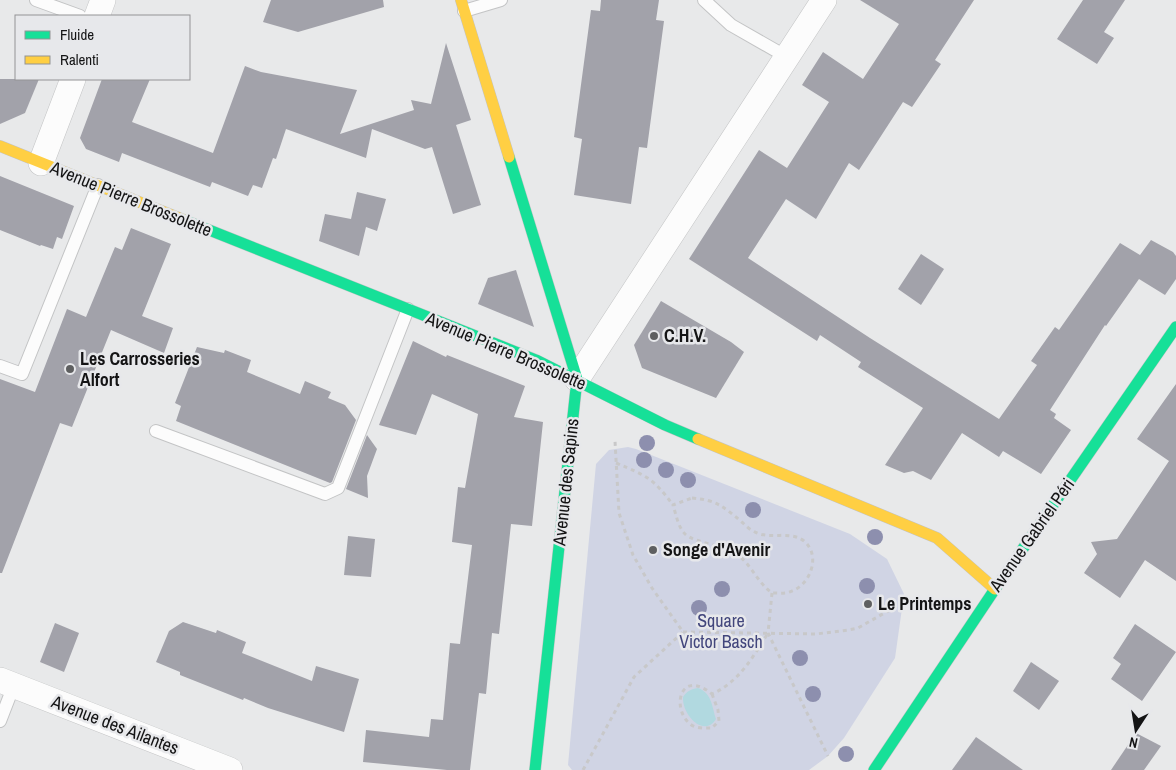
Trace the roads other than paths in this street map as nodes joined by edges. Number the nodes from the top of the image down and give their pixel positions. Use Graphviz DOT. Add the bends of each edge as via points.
graph roads {
  1 [pos="36,0"];
  2 [pos="103,0"];
  3 [pos="502,0"];
  4 [pos="704,0"];
  5 [pos="824,0"];
  6 [pos="463,5"];
  7 [pos="77,15"];
  8 [pos="96,15"];
  9 [pos="787,57"];
  10 [pos="73,80"];
  11 [pos="0,146"];
  12 [pos="41,163"];
  13 [pos="98,185"];
  14 [pos="408,309"];
  15 [pos="1176,327"];
  16 [pos="0,366"];
  17 [pos="577,379"];
  18 [pos="156,431"];
  19 [pos="994,589"];
  20 [pos="7,682"];
  21 [pos="0,721"];
  22 [pos="230,770"];
  23 [pos="535,770"];
  24 [pos="874,770"];
  1 -- 7 [label="lane"];
  2 -- 8 [label="street"];
  3 -- 6 [label="lane"];
  4 -- 9 [label="lane" via="731,25"];
  5 -- 9 [label="street"];
  6 -- 17 [label="street, Avenue des Sapins"];
  9 -- 17 [label="street"];
  10 -- 12 [label="street"];
  11 -- 12 [label="street, Avenue Pierre Brossolette"];
  12 -- 13 [label="street, Avenue Pierre Brossolette"];
  13 -- 14 [label="street, Avenue Pierre Brossolette"];
  13 -- 16 [label="lane" via="22,374"];
  14 -- 17 [label="street, Avenue Pierre Brossolette"];
  14 -- 18 [label="lane" via="338,488 325,494"];
  15 -- 19 [label="street, Avenue Gabriel Péri"];
  17 -- 19 [label="street, Avenue Pierre Brossolette" via="691,436 937,538"];
  17 -- 23 [label="street, Avenue des Sapins"];
  19 -- 24 [label="street, Avenue Gabriel Péri"];
  20 -- 21 [label="lane"];
  20 -- 22 [label="street, Avenue des Ailantes"];
}
